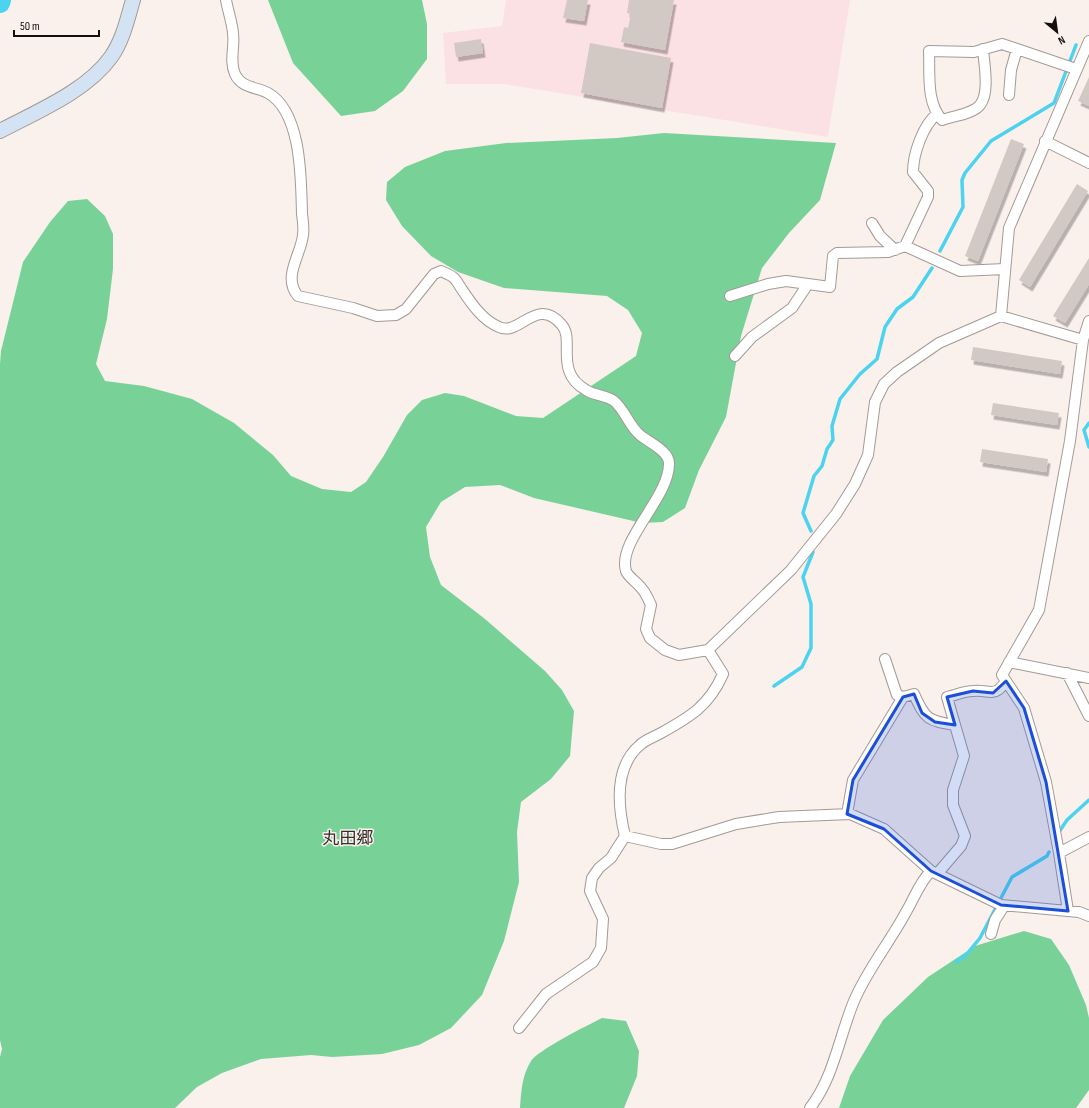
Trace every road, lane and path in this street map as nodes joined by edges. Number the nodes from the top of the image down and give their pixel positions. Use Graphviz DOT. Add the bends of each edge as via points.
graph roads {
  1 [pos="133,0"];
  2 [pos="226,0"];
  3 [pos="1089,41"];
  4 [pos="983,49"];
  5 [pos="1017,49"];
  6 [pos="1075,68"];
  7 [pos="1009,95"];
  8 [pos="937,114"];
  9 [pos="0,131"];
  10 [pos="1045,141"];
  11 [pos="1089,163"];
  12 [pos="872,223"];
  13 [pos="900,248"];
  14 [pos="1005,269"];
  15 [pos="808,284"];
  16 [pos="730,296"];
  17 [pos="1001,316"];
  18 [pos="1089,321"];
  19 [pos="1083,340"];
  20 [pos="735,356"];
  21 [pos="708,650"];
  22 [pos="885,659"];
  23 [pos="1009,662"];
  24 [pos="1067,673"];
  25 [pos="1089,678"];
  26 [pos="1006,681"];
  27 [pos="903,697"];
  28 [pos="1089,716"];
  29 [pos="955,725"];
  30 [pos="847,814"];
  31 [pos="625,836"];
  32 [pos="1089,837"];
  33 [pos="1059,853"];
  34 [pos="934,872"];
  35 [pos="1000,904"];
  36 [pos="1089,907"];
  37 [pos="1068,911"];
  38 [pos="1084,914"];
  39 [pos="991,934"];
  40 [pos="519,1028"];
  41 [pos="810,1108"];
  1 -- 9 [label="street" via="124,30 111,57 94,76 67,95"];
  2 -- 21 [label="street" via="233,33 232,62 236,76 244,85 269,93 284,107 294,131 301,187 303,236 291,274 293,290 298,296 377,316 396,315 406,309 434,274 441,270 454,278 479,313 499,327 511,329 537,314 550,316 561,323 566,332 566,360 572,378 587,391 616,402 639,434 664,452 670,462 667,481 632,540 625,560 626,572 643,590 651,604 646,629 650,638 665,650 679,655"];
  3 -- 6 [label="street"];
  4 -- 5 [label="street" via="1002,44"];
  4 -- 8 [label="street" via="985,86 980,106 942,120"];
  4 -- 8 [label="street" via="974,52 929,51 932,102"];
  5 -- 6 [label="street"];
  5 -- 7 [label="street" via="1011,70"];
  6 -- 10 [label="street"];
  8 -- 13 [label="street" via="932,118 916,150 913,172 928,191 928,196"];
  10 -- 11 [label="street"];
  10 -- 14 [label="street" via="1009,228"];
  12 -- 13 [label="street" via="880,236"];
  13 -- 14 [label="street" via="960,271"];
  13 -- 15 [label="street" via="888,252 838,253 833,256 830,288"];
  14 -- 17 [label="street"];
  15 -- 16 [label="street" via="786,281"];
  15 -- 20 [label="street" via="792,308 752,337"];
  17 -- 19 [label="street"];
  17 -- 21 [label="street" via="939,343 884,384 875,402 868,455 855,484 840,508 791,570"];
  18 -- 19 [label="street"];
  19 -- 23 [label="street" via="1070,442 1039,610"];
  21 -- 31 [label="street" via="723,674 716,690 702,706 640,745 626,761 620,784 620,816"];
  22 -- 27 [label="street" via="897,695"];
  23 -- 24 [label="street"];
  23 -- 26 [label="street" via="1002,674"];
  24 -- 25 [label="street"];
  24 -- 28 [label="street"];
  26 -- 29 [label="street" via="1001,689 993,693 973,691 947,697"];
  26 -- 33 [label="street" via="1024,708 1046,782"];
  27 -- 29 [label="street" via="914,694 922,713 935,722"];
  27 -- 30 [label="street" via="853,780"];
  29 -- 34 [label="street" via="964,756 953,790 953,805 965,836 961,846"];
  30 -- 31 [label="street" via="779,817 736,824 672,844"];
  30 -- 34 [label="street" via="884,829"];
  31 -- 40 [label="street" via="611,858 592,878 590,891 603,918 601,948 593,962 546,994"];
  32 -- 33 [label="street"];
  33 -- 37 [label="street"];
  34 -- 35 [label="street"];
  34 -- 41 [label="street" via="921,881 907,911 854,1000 832,1066 817,1099"];
  35 -- 37 [label="street"];
  35 -- 39 [label="street"];
  36 -- 38 [label="street"];
  37 -- 38 [label="street"];
}
